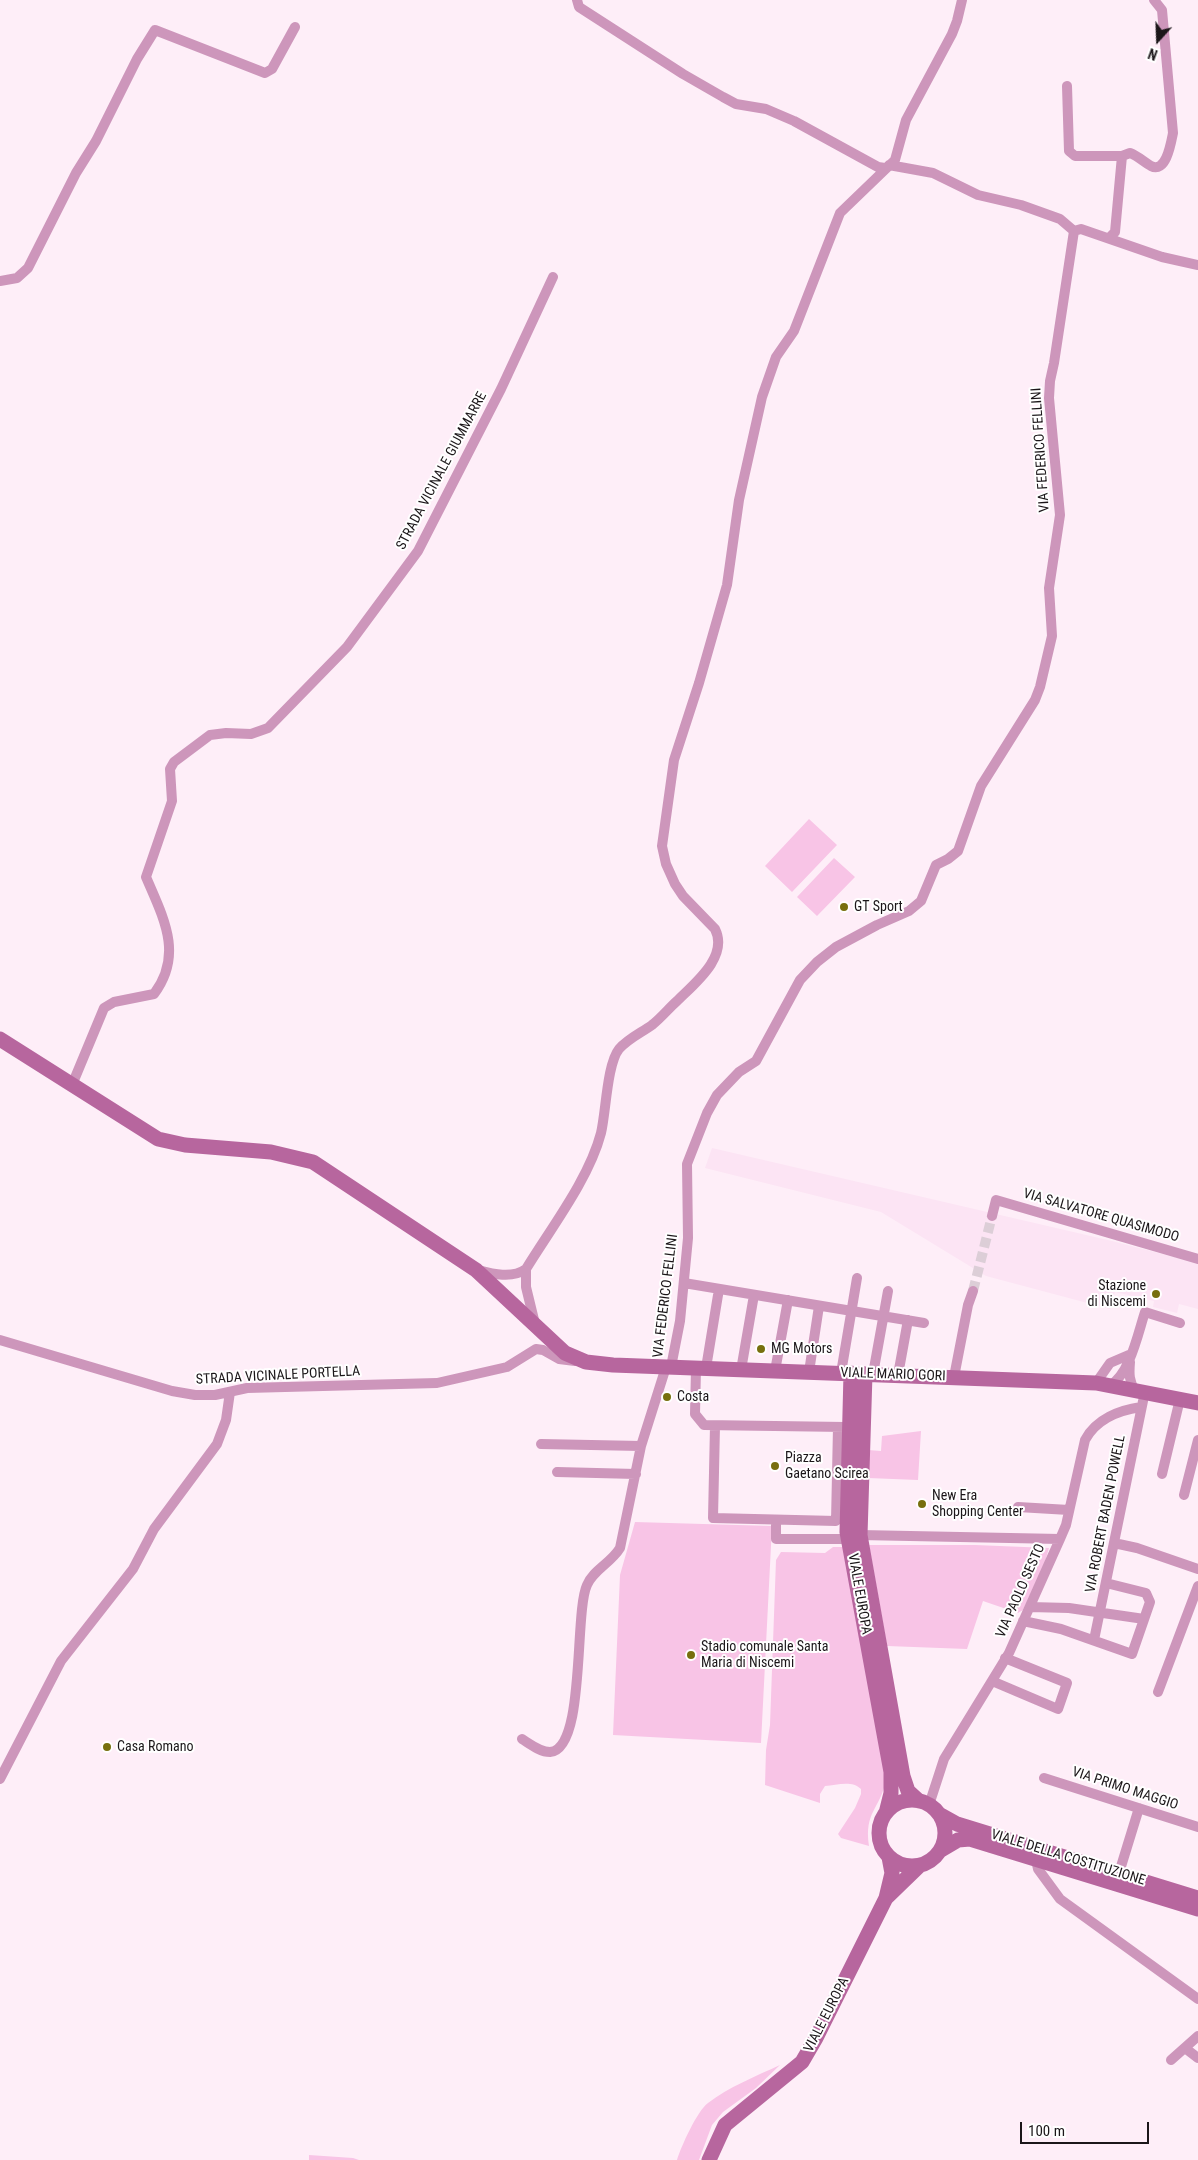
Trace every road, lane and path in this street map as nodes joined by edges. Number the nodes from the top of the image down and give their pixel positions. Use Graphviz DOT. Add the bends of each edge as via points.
graph roads {
  1 [pos="577,0"];
  2 [pos="962,0"];
  3 [pos="1154,0"];
  4 [pos="295,27"];
  5 [pos="1066,86"];
  6 [pos="1122,156"];
  7 [pos="887,167"];
  8 [pos="1074,231"];
  9 [pos="1110,237"];
  10 [pos="1198,265"];
  11 [pos="554,278"];
  12 [pos="0,281"];
  13 [pos="0,1039"];
  14 [pos="72,1084"];
  15 [pos="992,1216"];
  16 [pos="1198,1259"];
  17 [pos="526,1269"];
  18 [pos="476,1270"];
  19 [pos="857,1278"];
  20 [pos="684,1283"];
  21 [pos="720,1289"];
  22 [pos="888,1291"];
  23 [pos="973,1291"];
  24 [pos="754,1295"];
  25 [pos="788,1300"];
  26 [pos="820,1306"];
  27 [pos="852,1311"];
  28 [pos="883,1316"];
  29 [pos="908,1320"];
  30 [pos="924,1323"];
  31 [pos="1180,1323"];
  32 [pos="535,1324"];
  33 [pos="0,1340"];
  34 [pos="1131,1354"];
  35 [pos="1117,1360"];
  36 [pos="586,1362"];
  37 [pos="669,1367"];
  38 [pos="701,1368"];
  39 [pos="741,1370"];
  40 [pos="775,1371"];
  41 [pos="809,1372"];
  42 [pos="857,1373"];
  43 [pos="898,1375"];
  44 [pos="954,1377"];
  45 [pos="1109,1385"];
  46 [pos="230,1392"];
  47 [pos="1140,1397"];
  48 [pos="1180,1399"];
  49 [pos="1198,1403"];
  50 [pos="715,1426"];
  51 [pos="844,1427"];
  52 [pos="1198,1440"];
  53 [pos="541,1444"];
  54 [pos="641,1446"];
  55 [pos="557,1472"];
  56 [pos="636,1474"];
  57 [pos="1162,1474"];
  58 [pos="1184,1495"];
  59 [pos="1018,1507"];
  60 [pos="1069,1510"];
  61 [pos="776,1520"];
  62 [pos="854,1537"];
  63 [pos="1060,1539"];
  64 [pos="1114,1543"];
  65 [pos="1198,1569"];
  66 [pos="1106,1584"];
  67 [pos="1198,1586"];
  68 [pos="1030,1607"];
  69 [pos="1100,1612"];
  70 [pos="1144,1619"];
  71 [pos="1023,1621"];
  72 [pos="1094,1640"];
  73 [pos="1005,1658"];
  74 [pos="992,1681"];
  75 [pos="1158,1692"];
  76 [pos="522,1739"];
  77 [pos="1044,1778"];
  78 [pos="0,1779"];
  79 [pos="929,1807"];
  80 [pos="1140,1808"];
  81 [pos="886,1813"];
  82 [pos="1198,1827"];
  83 [pos="941,1850"];
  84 [pos="889,1857"];
  85 [pos="1036,1860"];
  86 [pos="919,1866"];
  87 [pos="1119,1873"];
  88 [pos="886,1898"];
  89 [pos="1198,1898"];
  90 [pos="1198,1909"];
  91 [pos="1198,1999"];
  92 [pos="1198,2036"];
  93 [pos="1185,2048"];
  94 [pos="1198,2058"];
  95 [pos="1171,2060"];
  96 [pos="708,2160"];
  1 -- 7 [label="street" via="579,7 723,97 736,104 766,109 878,167"];
  2 -- 7 [label="street" via="952,34 906,120 895,160"];
  3 -- 6 [label="street" via="1164,19 1173,133 1171,144 1164,163 1158,166 1153,167 1130,153"];
  4 -- 12 [label="street" via="272,69 265,73 155,30 28,268 17,278"];
  5 -- 6 [label="street" via="1069,151 1074,156"];
  6 -- 9 [label="street" via="1115,232"];
  7 -- 8 [label="street" via="933,173 978,195 1060,219"];
  7 -- 17 [label="street" via="840,213 794,331 776,357 762,396 739,500 726,585 674,760 662,846 666,864 683,896 715,930 718,946 708,970 653,1024 633,1036 614,1056 605,1113 594,1153"];
  8 -- 9 [label="street" via="1081,229"];
  8 -- 20 [label="street, VIA FEDERICO FELLINI" via="1050,381 1060,516 1049,588 1052,636 1040,687 981,786 958,851 936,864 921,901 909,911 836,947 817,962 800,980 756,1061 739,1072 717,1095 687,1164 688,1238"];
  9 -- 10 [label="street" via="1162,257"];
  11 -- 14 [label="street, STRADA VICINALE GIUMMARRE" via="418,550 348,647 268,728 251,734 210,735 170,768 172,801 146,877 167,926 169,948 164,980 154,994 114,1002 104,1008"];
  13 -- 14 [label="street, VIALE MARIO GORI"];
  14 -- 18 [label="street, VIALE MARIO GORI" via="158,1139 185,1145 271,1152 313,1162"];
  15 -- 16 [label="street, VIA SALVATORE QUASIMODO" via="996,1200"];
  17 -- 18 [label="street" via="512,1275"];
  17 -- 32 [label="street" via="526,1287"];
  18 -- 32 [label="street, VIALE MARIO GORI"];
  19 -- 27 [label="street"];
  20 -- 21 [label="street"];
  20 -- 37 [label="street, VIA FEDERICO FELLINI"];
  21 -- 24 [label="street"];
  21 -- 38 [label="street"];
  22 -- 28 [label="street"];
  23 -- 44 [label="street"];
  24 -- 25 [label="street"];
  24 -- 39 [label="street"];
  25 -- 26 [label="street"];
  25 -- 40 [label="street"];
  26 -- 27 [label="street"];
  26 -- 41 [label="street"];
  27 -- 28 [label="street"];
  27 -- 42 [label="street"];
  28 -- 29 [label="street"];
  28 -- 42 [label="street"];
  29 -- 30 [label="street"];
  29 -- 43 [label="street"];
  31 -- 34 [label="street" via="1145,1312"];
  32 -- 36 [label="street, VIALE MARIO GORI" via="565,1353"];
  33 -- 46 [label="street, STRADA VICINALE PORTELLA" via="172,1391 196,1395"];
  34 -- 35 [label="street"];
  34 -- 45 [label="street" via="1122,1374"];
  34 -- 47 [label="street" via="1130,1383"];
  35 -- 45 [label="street"];
  35 -- 45 [label="street" via="1105,1368"];
  36 -- 37 [label="street, VIALE MARIO GORI"];
  36 -- 46 [label="street, STRADA VICINALE PORTELLA" via="559,1359 543,1350 536,1350 507,1367 437,1383 247,1388"];
  37 -- 38 [label="street, VIALE MARIO GORI"];
  37 -- 54 [label="street, VIA FEDERICO FELLINI"];
  38 -- 39 [label="street, VIALE MARIO GORI"];
  38 -- 50 [label="street" via="695,1414 704,1425"];
  39 -- 40 [label="street, VIALE MARIO GORI"];
  40 -- 41 [label="street, VIALE MARIO GORI"];
  41 -- 42 [label="street, VIALE MARIO GORI"];
  42 -- 43 [label="street, VIALE MARIO GORI"];
  42 -- 51 [label="street, VIALE EUROPA"];
  42 -- 62 [label="street, VIALE EUROPA"];
  43 -- 44 [label="street, VIALE MARIO GORI"];
  44 -- 45 [label="street, VIALE MARIO GORI"];
  45 -- 47 [label="street, VIALE MARIO GORI"];
  46 -- 78 [label="street" via="226,1420 216,1444 154,1529 133,1569 60,1661"];
  47 -- 48 [label="street, VIALE MARIO GORI"];
  47 -- 60 [label="street, VIA PAOLO SESTO" via="1091,1429 1085,1440"];
  47 -- 64 [label="street, VIA ROBERT BADEN POWELL"];
  48 -- 49 [label="street, VIALE MARIO GORI"];
  48 -- 57 [label="street"];
  50 -- 51 [label="street"];
  50 -- 61 [label="street" via="713,1518"];
  51 -- 61 [label="street" via="836,1522"];
  51 -- 62 [label="street, VIALE EUROPA"];
  52 -- 58 [label="street"];
  53 -- 54 [label="street"];
  54 -- 56 [label="street, VIA FEDERICO FELLINI"];
  55 -- 56 [label="street"];
  56 -- 76 [label="street, VIA FEDERICO FELLINI" via="620,1548 590,1580 582,1602 576,1690 566,1738 552,1752 542,1751"];
  59 -- 60 [label="street"];
  60 -- 63 [label="street, VIA PAOLO SESTO"];
  61 -- 62 [label="street" via="776,1539"];
  62 -- 63 [label="street"];
  62 -- 79 [label="street, VIALE EUROPA" via="902,1776 908,1791"];
  62 -- 81 [label="street, VIALE EUROPA" via="890,1772 891,1793"];
  63 -- 68 [label="street, VIA PAOLO SESTO"];
  64 -- 65 [label="street"];
  64 -- 66 [label="street, VIA ROBERT BADEN POWELL"];
  66 -- 69 [label="street, VIA ROBERT BADEN POWELL"];
  66 -- 70 [label="street" via="1146,1593 1150,1602"];
  67 -- 75 [label="street"];
  68 -- 69 [label="street"];
  68 -- 71 [label="street, VIA PAOLO SESTO"];
  69 -- 70 [label="street"];
  69 -- 72 [label="street, VIA ROBERT BADEN POWELL"];
  70 -- 72 [label="street" via="1132,1654"];
  71 -- 72 [label="street"];
  71 -- 73 [label="street, VIA PAOLO SESTO"];
  73 -- 74 [label="street, VIA PAOLO SESTO"];
  73 -- 74 [label="street" via="1068,1683 1058,1709"];
  74 -- 79 [label="street, VIA PAOLO SESTO" via="944,1759"];
  77 -- 80 [label="street, VIA PRIMO MAGGIO"];
  79 -- 81 [label="street" via="901,1802"];
  79 -- 83 [label="street" via="943,1821 945,1836"];
  79 -- 87 [label="street, VIALE DELLA COSTITUZIONE" via="957,1824"];
  80 -- 82 [label="street, VIA PRIMO MAGGIO"];
  80 -- 87 [label="street"];
  81 -- 84 [label="street" via="881,1821 880,1840"];
  83 -- 85 [label="street, VIALE DELLA COSTITUZIONE" via="958,1840 970,1839"];
  83 -- 86 [label="street"];
  84 -- 86 [label="street" via="900,1864"];
  84 -- 88 [label="street, VIALE EUROPA" via="892,1872"];
  85 -- 90 [label="street, VIALE DELLA COSTITUZIONE"];
  85 -- 91 [label="street" via="1038,1869 1060,1899"];
  86 -- 88 [label="street, VIALE EUROPA"];
  87 -- 89 [label="street, VIALE DELLA COSTITUZIONE"];
  88 -- 96 [label="street, VIALE EUROPA" via="802,2062 725,2125"];
  92 -- 93 [label="street"];
  93 -- 94 [label="street"];
  93 -- 95 [label="street"];
}
